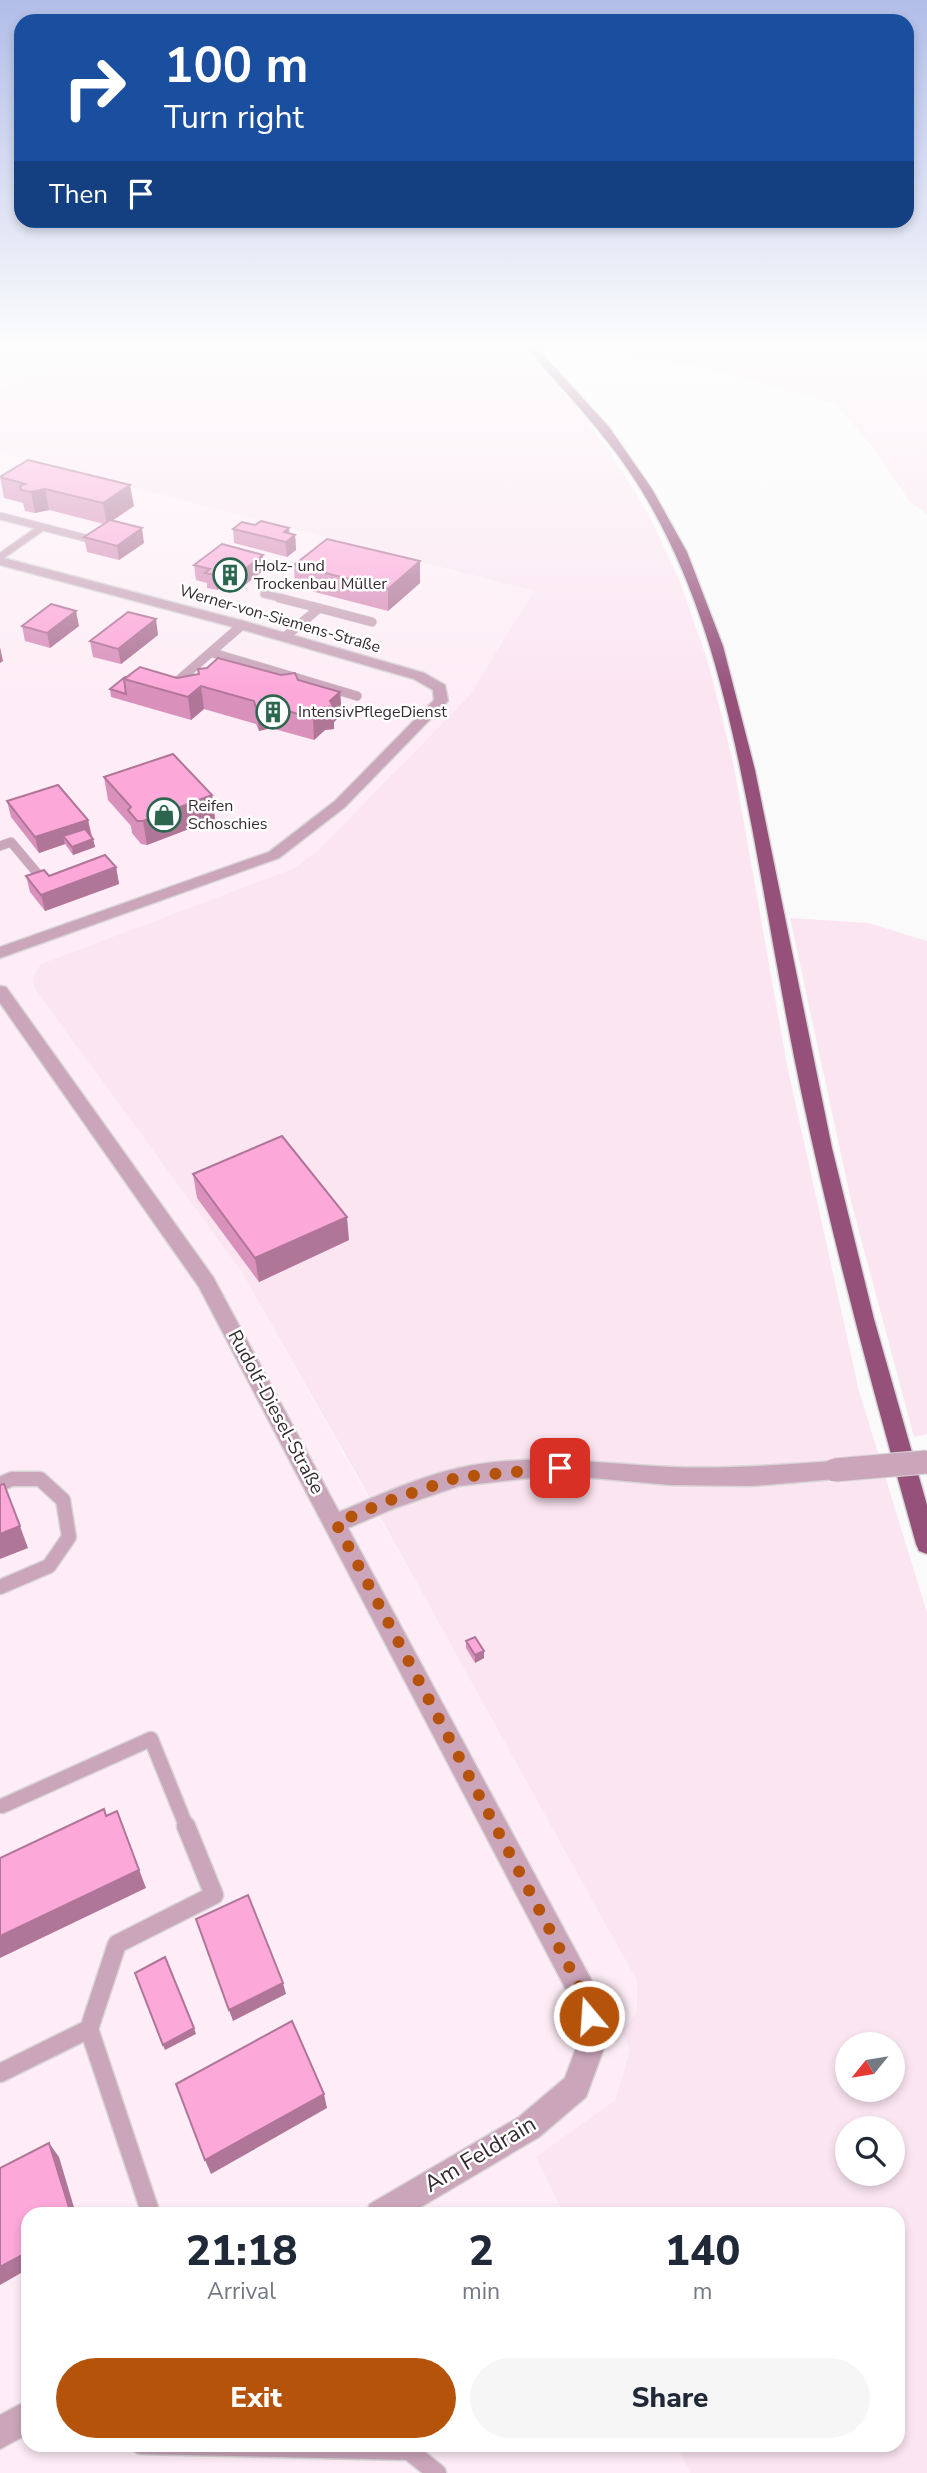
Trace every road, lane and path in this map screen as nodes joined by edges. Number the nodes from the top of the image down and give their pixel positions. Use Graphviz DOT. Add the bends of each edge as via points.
graph roads {
  1 [pos="629,464"];
  2 [pos="0,516"];
  3 [pos="41,528"];
  4 [pos="93,540"];
  5 [pos="0,559"];
  6 [pos="264,594"];
  7 [pos="319,608"];
  8 [pos="372,622"];
  9 [pos="242,625"];
  10 [pos="285,637"];
  11 [pos="213,653"];
  12 [pos="169,688"];
  13 [pos="357,696"];
  14 [pos="0,846"];
  15 [pos="53,877"];
  16 [pos="0,953"];
  17 [pos="0,991"];
  18 [pos="927,1462"];
  19 [pos="0,1484"];
  20 [pos="336,1523"];
  21 [pos="927,1544"];
  22 [pos="0,1587"];
  23 [pos="2,1806"];
  24 [pos="89,2029"];
  25 [pos="0,2073"];
  26 [pos="576,2087"];
  27 [pos="149,2207"];
  28 [pos="392,2207"];
  29 [pos="21,2420"];
  30 [pos="0,2433"];
  31 [pos="410,2452"];
  32 [pos="437,2473"];
  1 -- 21 [label="highway" via="688,571 711,630 747,767 844,1245"];
  2 -- 3 [label="lane"];
  3 -- 4 [label="lane"];
  3 -- 5 [label="lane"];
  5 -- 9 [label="street, Werner-von-Siemens-Straße"];
  6 -- 7 [label="lane"];
  7 -- 8 [label="lane"];
  7 -- 10 [label="lane"];
  9 -- 10 [label="street, Werner-von-Siemens-Straße"];
  9 -- 11 [label="lane"];
  10 -- 16 [label="street, Werner-von-Siemens-Straße" via="419,676 440,688 441,701 340,804 274,855"];
  11 -- 12 [label="lane"];
  11 -- 13 [label="lane"];
  14 -- 15 [label="lane" via="11,842 43,880"];
  17 -- 20 [label="street, Rudolf-Diesel-Straße" via="206,1282"];
  18 -- 20 [label="street, bridge" via="752,1476 539,1468 459,1477"];
  19 -- 22 [label="lane" via="40,1479 63,1500 69,1537 49,1566"];
  20 -- 26 [label="street, Rudolf-Diesel-Straße" via="584,1995 594,2037"];
  23 -- 24 [label="lane" via="151,1739 214,1895 117,1944"];
  24 -- 25 [label="lane"];
  24 -- 27 [label="lane"];
  26 -- 28 [label="street, Am Feldrain" via="529,2127"];
  29 -- 30 [label="street"];
  31 -- 32 [label="lane"];
}
